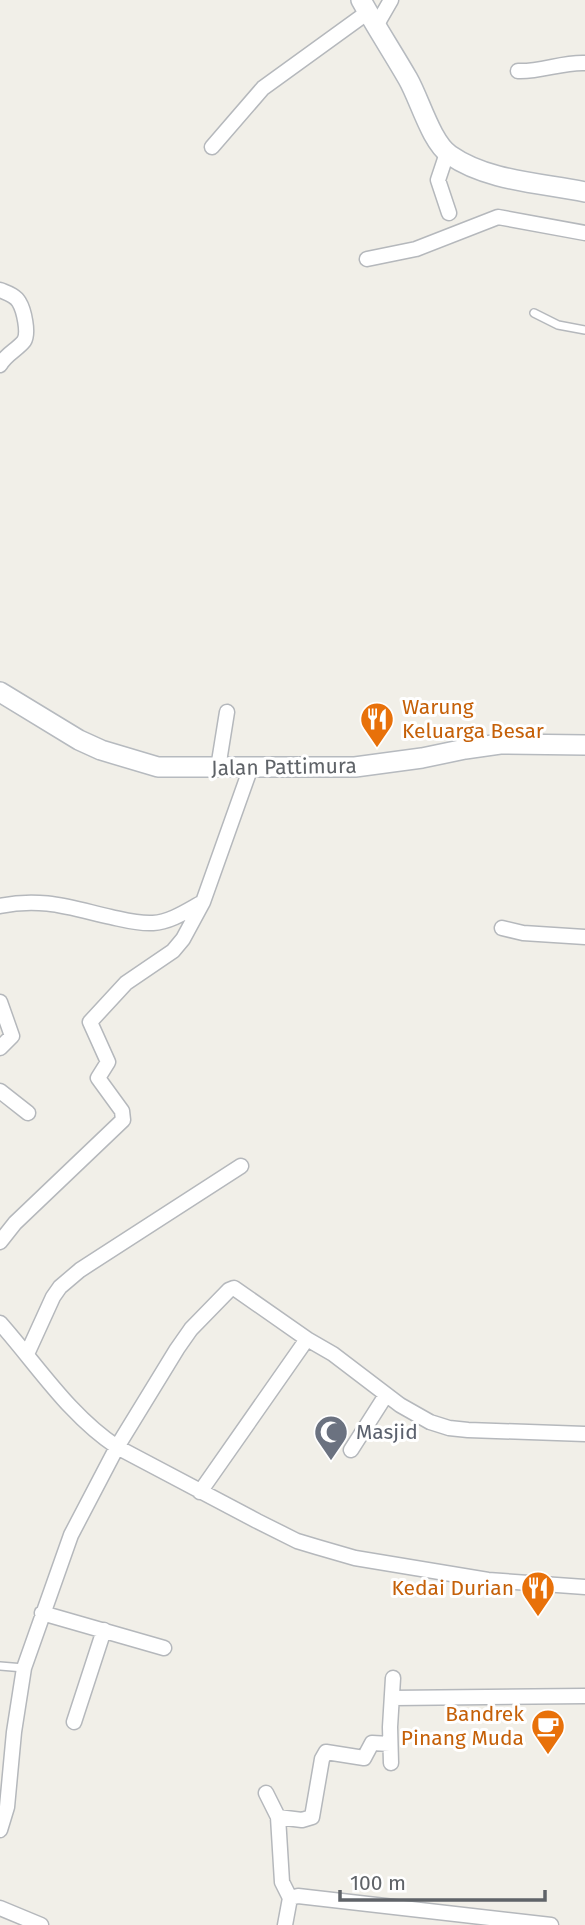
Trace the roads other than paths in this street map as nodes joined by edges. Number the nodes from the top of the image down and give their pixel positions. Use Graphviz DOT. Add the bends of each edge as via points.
graph roads {
  1 [pos="391,0"];
  2 [pos="368,13"];
  3 [pos="585,63"];
  4 [pos="518,71"];
  5 [pos="212,147"];
  6 [pos="447,153"];
  7 [pos="585,192"];
  8 [pos="449,213"];
  9 [pos="585,233"];
  10 [pos="367,259"];
  11 [pos="0,290"];
  12 [pos="534,313"];
  13 [pos="585,330"];
  14 [pos="0,365"];
  15 [pos="0,692"];
  16 [pos="228,712"];
  17 [pos="585,746"];
  18 [pos="251,767"];
  19 [pos="218,768"];
  20 [pos="203,902"];
  21 [pos="2,906"];
  22 [pos="502,928"];
  23 [pos="585,937"];
  24 [pos="0,1002"];
  25 [pos="0,1048"];
  26 [pos="0,1091"];
  27 [pos="28,1113"];
  28 [pos="241,1166"];
  29 [pos="0,1242"];
  30 [pos="2,1330"];
  31 [pos="307,1339"];
  32 [pos="27,1354"];
  33 [pos="386,1395"];
  34 [pos="585,1434"];
  35 [pos="117,1447"];
  36 [pos="351,1450"];
  37 [pos="200,1492"];
  38 [pos="585,1587"];
  39 [pos="42,1613"];
  40 [pos="104,1630"];
  41 [pos="164,1648"];
  42 [pos="0,1666"];
  43 [pos="24,1668"];
  44 [pos="393,1678"];
  45 [pos="585,1696"];
  46 [pos="393,1698"];
  47 [pos="74,1722"];
  48 [pos="390,1744"];
  49 [pos="391,1763"];
  50 [pos="266,1793"];
  51 [pos="278,1817"];
  52 [pos="0,1830"];
  53 [pos="290,1898"];
  54 [pos="0,1908"];
  55 [pos="41,1925"];
  56 [pos="285,1925"];
  57 [pos="551,1925"];
  1 -- 2 [label="street"];
  2 -- 5 [label="street" via="263,88"];
  2 -- 6 [label="street"];
  3 -- 4 [label="street"];
  6 -- 7 [label="street" via="503,177"];
  6 -- 8 [label="street" via="438,180"];
  9 -- 10 [label="street" via="498,218 416,249"];
  11 -- 14 [label="street" via="20,303 27,334"];
  12 -- 13 [label="lane" via="558,325"];
  15 -- 19 [label="street, Jalan Pattimura" via="101,750 158,767"];
  16 -- 19 [label="street"];
  17 -- 18 [label="street, Jalan Pattimura" via="500,744 355,767"];
  18 -- 19 [label="street, Jalan Pattimura"];
  18 -- 20 [label="street"];
  20 -- 21 [label="street" via="155,923 41,901"];
  20 -- 29 [label="street" via="179,945 126,983 90,1022 108,1062 98,1079 122,1111 123,1120"];
  22 -- 23 [label="street"];
  24 -- 25 [label="street" via="12,1035"];
  26 -- 27 [label="street"];
  28 -- 32 [label="street" via="60,1287"];
  30 -- 32 [label="street"];
  31 -- 33 [label="street"];
  31 -- 35 [label="street" via="231,1288 184,1338"];
  31 -- 37 [label="street"];
  32 -- 35 [label="street" via="80,1417"];
  33 -- 34 [label="street" via="416,1415 449,1428"];
  33 -- 36 [label="street"];
  35 -- 37 [label="street"];
  35 -- 39 [label="street" via="71,1535"];
  37 -- 38 [label="street" via="297,1541 355,1558 488,1580"];
  39 -- 40 [label="street"];
  39 -- 43 [label="street"];
  40 -- 41 [label="street"];
  40 -- 47 [label="street"];
  42 -- 43 [label="lane"];
  43 -- 52 [label="street" via="7,1807"];
  44 -- 46 [label="street"];
  45 -- 46 [label="street"];
  46 -- 48 [label="street"];
  48 -- 49 [label="street"];
  48 -- 51 [label="street" via="372,1743 364,1758 326,1752 312,1817"];
  50 -- 51 [label="street"];
  51 -- 53 [label="street" via="282,1882"];
  53 -- 56 [label="street"];
  53 -- 57 [label="street"];
  54 -- 55 [label="street"];
}
